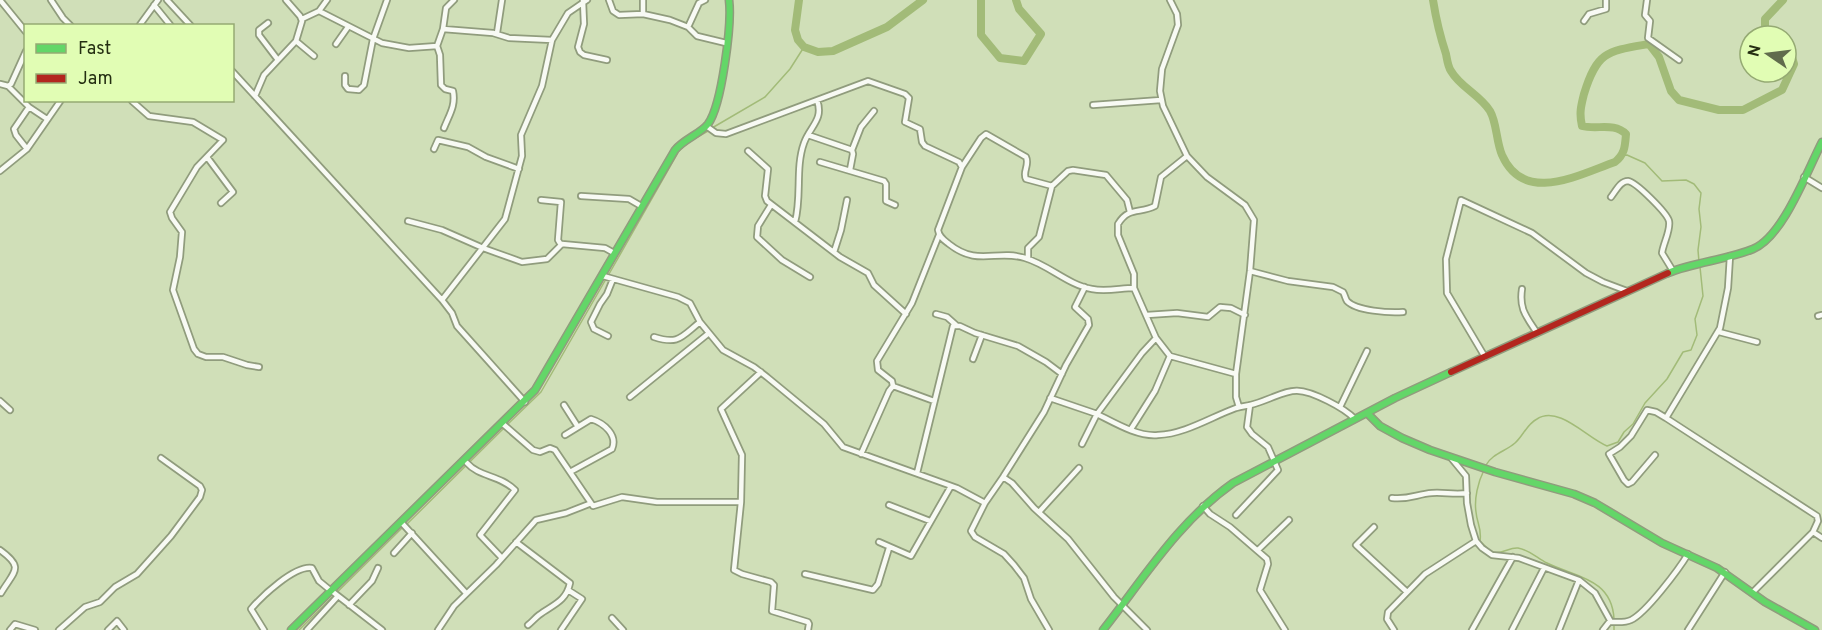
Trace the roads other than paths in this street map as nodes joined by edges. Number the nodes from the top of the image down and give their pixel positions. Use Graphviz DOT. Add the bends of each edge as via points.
graph roads {
  1 [pos="0,0"];
  2 [pos="51,0"];
  3 [pos="167,0"];
  4 [pos="286,0"];
  5 [pos="327,0"];
  6 [pos="387,0"];
  7 [pos="454,0"];
  8 [pos="502,0"];
  9 [pos="609,0"];
  10 [pos="643,0"];
  11 [pos="705,0"];
  12 [pos="720,0"];
  13 [pos="729,0"];
  14 [pos="1170,0"];
  15 [pos="1606,0"];
  16 [pos="1647,0"];
  17 [pos="585,1"];
  18 [pos="156,3"];
  19 [pos="319,11"];
  20 [pos="643,14"];
  21 [pos="302,19"];
  22 [pos="1584,21"];
  23 [pos="268,23"];
  24 [pos="69,24"];
  25 [pos="140,24"];
  26 [pos="170,24"];
  27 [pos="189,24"];
  28 [pos="348,27"];
  29 [pos="688,27"];
  30 [pos="24,30"];
  31 [pos="443,30"];
  32 [pos="497,33"];
  33 [pos="373,39"];
  34 [pos="552,40"];
  35 [pos="296,41"];
  36 [pos="726,43"];
  37 [pos="336,44"];
  38 [pos="437,46"];
  39 [pos="24,54"];
  40 [pos="314,56"];
  41 [pos="278,60"];
  42 [pos="607,60"];
  43 [pos="1679,60"];
  44 [pos="234,73"];
  45 [pos="345,76"];
  46 [pos="4,85"];
  47 [pos="255,96"];
  48 [pos="817,100"];
  49 [pos="1161,100"];
  50 [pos="60,102"];
  51 [pos="133,102"];
  52 [pos="1093,105"];
  53 [pos="29,107"];
  54 [pos="874,111"];
  55 [pos="48,119"];
  56 [pos="444,128"];
  57 [pos="710,128"];
  58 [pos="808,135"];
  59 [pos="1822,142"];
  60 [pos="27,149"];
  61 [pos="434,149"];
  62 [pos="852,150"];
  63 [pos="748,151"];
  64 [pos="1187,156"];
  65 [pos="207,158"];
  66 [pos="820,162"];
  67 [pos="962,167"];
  68 [pos="519,169"];
  69 [pos="850,170"];
  70 [pos="0,171"];
  71 [pos="1804,177"];
  72 [pos="1052,186"];
  73 [pos="1822,188"];
  74 [pos="581,196"];
  75 [pos="1611,197"];
  76 [pos="541,200"];
  77 [pos="847,201"];
  78 [pos="221,203"];
  79 [pos="771,205"];
  80 [pos="895,205"];
  81 [pos="641,206"];
  82 [pos="1130,212"];
  83 [pos="408,221"];
  84 [pos="795,222"];
  85 [pos="939,236"];
  86 [pos="561,244"];
  87 [pos="483,248"];
  88 [pos="834,252"];
  89 [pos="614,253"];
  90 [pos="1730,256"];
  91 [pos="1028,259"];
  92 [pos="1250,271"];
  93 [pos="1673,271"];
  94 [pos="607,277"];
  95 [pos="810,277"];
  96 [pos="1085,287"];
  97 [pos="1134,288"];
  98 [pos="1522,289"];
  99 [pos="1627,291"];
  100 [pos="442,300"];
  101 [pos="1403,312"];
  102 [pos="906,314"];
  103 [pos="936,314"];
  104 [pos="1147,315"];
  105 [pos="1245,315"];
  106 [pos="700,322"];
  107 [pos="956,325"];
  108 [pos="1719,332"];
  109 [pos="709,333"];
  110 [pos="1537,333"];
  111 [pos="982,335"];
  112 [pos="608,336"];
  113 [pos="654,337"];
  114 [pos="1156,338"];
  115 [pos="1757,342"];
  116 [pos="1367,351"];
  117 [pos="1170,356"];
  118 [pos="1485,357"];
  119 [pos="973,359"];
  120 [pos="259,366"];
  121 [pos="761,372"];
  122 [pos="1062,374"];
  123 [pos="1236,374"];
  124 [pos="893,386"];
  125 [pos="630,397"];
  126 [pos="1050,398"];
  127 [pos="0,401"];
  128 [pos="934,401"];
  129 [pos="525,402"];
  130 [pos="564,405"];
  131 [pos="1250,405"];
  132 [pos="1239,407"];
  133 [pos="1340,407"];
  134 [pos="10,410"];
  135 [pos="1367,413"];
  136 [pos="1097,414"];
  137 [pos="1666,418"];
  138 [pos="1355,419"];
  139 [pos="502,424"];
  140 [pos="578,427"];
  141 [pos="1131,429"];
  142 [pos="565,435"];
  143 [pos="1082,444"];
  144 [pos="861,454"];
  145 [pos="1655,456"];
  146 [pos="161,458"];
  147 [pos="1452,459"];
  148 [pos="1275,460"];
  149 [pos="468,464"];
  150 [pos="1079,468"];
  151 [pos="570,472"];
  152 [pos="917,473"];
  153 [pos="1003,477"];
  154 [pos="951,486"];
  155 [pos="1467,493"];
  156 [pos="1392,498"];
  157 [pos="741,502"];
  158 [pos="985,503"];
  159 [pos="589,504"];
  160 [pos="889,505"];
  161 [pos="1203,506"];
  162 [pos="1039,512"];
  163 [pos="1236,516"];
  164 [pos="930,520"];
  165 [pos="1289,520"];
  166 [pos="402,522"];
  167 [pos="1374,527"];
  168 [pos="1813,532"];
  169 [pos="412,533"];
  170 [pos="1822,538"];
  171 [pos="1476,541"];
  172 [pos="516,542"];
  173 [pos="879,542"];
  174 [pos="889,548"];
  175 [pos="0,550"];
  176 [pos="1258,550"];
  177 [pos="394,553"];
  178 [pos="1688,554"];
  179 [pos="1513,557"];
  180 [pos="502,558"];
  181 [pos="378,568"];
  182 [pos="1544,568"];
  183 [pos="1725,572"];
  184 [pos="805,574"];
  185 [pos="1579,580"];
  186 [pos="568,590"];
  187 [pos="1407,592"];
  188 [pos="1,593"];
  189 [pos="335,593"];
  190 [pos="466,593"];
  191 [pos="1752,593"];
  192 [pos="349,605"];
  193 [pos="1123,606"];
  194 [pos="612,618"];
  195 [pos="1610,621"];
  196 [pos="528,625"];
  197 [pos="10,630"];
  198 [pos="35,630"];
  199 [pos="59,630"];
  200 [pos="108,630"];
  201 [pos="124,630"];
  202 [pos="264,630"];
  203 [pos="291,630"];
  204 [pos="307,630"];
  205 [pos="382,630"];
  206 [pos="438,630"];
  207 [pos="561,630"];
  208 [pos="623,630"];
  209 [pos="808,630"];
  210 [pos="1049,630"];
  211 [pos="1103,630"];
  212 [pos="1147,630"];
  213 [pos="1285,630"];
  214 [pos="1394,630"];
  215 [pos="1472,630"];
  216 [pos="1512,630"];
  217 [pos="1559,630"];
  218 [pos="1603,630"];
  219 [pos="1688,630"];
  220 [pos="1815,630"];
  1 -- 30 [label="street"];
  2 -- 24 [label="street"];
  3 -- 27 [label="street"];
  4 -- 21 [label="street"];
  5 -- 19 [label="street"];
  6 -- 33 [label="street"];
  7 -- 31 [label="street" via="446,8"];
  8 -- 32 [label="street"];
  9 -- 20 [label="street" via="616,14"];
  10 -- 20 [label="street"];
  11 -- 29 [label="street" via="699,3"];
  12 -- 13 [label="street"];
  13 -- 36 [label="street" via="731,16"];
  14 -- 49 [label="street" via="1179,25 1162,69"];
  15 -- 22 [label="street" via="1606,9 1588,14"];
  16 -- 43 [label="street" via="1648,38"];
  17 -- 34 [label="street" via="565,17"];
  17 -- 42 [label="street" via="578,47 584,55"];
  18 -- 25 [label="street"];
  18 -- 26 [label="street"];
  19 -- 21 [label="street"];
  19 -- 28 [label="street"];
  20 -- 29 [label="street"];
  21 -- 35 [label="street"];
  23 -- 41 [label="street" via="259,34"];
  28 -- 33 [label="street"];
  28 -- 37 [label="street"];
  29 -- 36 [label="street" via="698,36"];
  31 -- 32 [label="street"];
  31 -- 38 [label="street"];
  32 -- 34 [label="street" via="509,38"];
  33 -- 38 [label="street" via="410,48"];
  33 -- 45 [label="street" via="362,88 346,87"];
  34 -- 68 [label="street" via="542,86 521,135"];
  35 -- 40 [label="street"];
  35 -- 41 [label="street"];
  36 -- 57 [label="street" via="723,80"];
  38 -- 56 [label="street" via="441,85 453,91 454,96"];
  39 -- 46 [label="street"];
  41 -- 47 [label="street" via="264,75"];
  44 -- 47 [label="street"];
  46 -- 53 [label="street"];
  47 -- 100 [label="street"];
  48 -- 57 [label="street" via="726,134 719,135"];
  48 -- 58 [label="street" via="819,116"];
  48 -- 67 [label="street" via="868,81 906,94 909,98 905,122 921,131 925,146"];
  49 -- 52 [label="street"];
  49 -- 64 [label="street"];
  50 -- 55 [label="street"];
  51 -- 65 [label="street" via="149,116 193,122 223,140"];
  53 -- 55 [label="street"];
  53 -- 60 [label="street" via="14,129"];
  54 -- 62 [label="street" via="861,127"];
  55 -- 60 [label="street"];
  57 -- 81 [label="street" via="681,143"];
  58 -- 62 [label="street"];
  58 -- 84 [label="street" via="801,158"];
  59 -- 71 [label="street"];
  60 -- 70 [label="street"];
  61 -- 68 [label="street" via="438,140"];
  62 -- 69 [label="street"];
  63 -- 79 [label="street" via="768,169 765,196"];
  64 -- 82 [label="street" via="1161,177 1155,206"];
  64 -- 92 [label="street" via="1251,213 1254,225"];
  65 -- 78 [label="street" via="233,192"];
  65 -- 120 [label="street" via="191,175 170,212 182,232 173,291 198,354"];
  66 -- 69 [label="street"];
  67 -- 72 [label="street" via="987,134 1026,157 1026,179"];
  67 -- 85 [label="street"];
  68 -- 87 [label="street" via="506,216"];
  69 -- 80 [label="street" via="884,181 886,201"];
  71 -- 73 [label="street"];
  71 -- 90 [label="street" via="1773,234 1754,249"];
  72 -- 82 [label="street" via="1068,171 1103,173 1127,200"];
  72 -- 91 [label="street" via="1039,237 1028,248"];
  74 -- 81 [label="street" via="629,199"];
  75 -- 93 [label="street" via="1620,184 1628,181 1659,207 1669,221 1662,253"];
  76 -- 86 [label="street" via="561,202"];
  77 -- 88 [label="street"];
  79 -- 84 [label="street"];
  79 -- 95 [label="street" via="757,228 757,237 782,260"];
  81 -- 89 [label="street"];
  82 -- 97 [label="street" via="1119,221 1118,231 1134,274"];
  83 -- 87 [label="street" via="442,230"];
  84 -- 88 [label="street"];
  85 -- 91 [label="street" via="971,256"];
  85 -- 102 [label="street"];
  86 -- 87 [label="street" via="547,259 522,262"];
  86 -- 89 [label="street" via="602,247"];
  87 -- 100 [label="street"];
  88 -- 102 [label="street" via="868,273 874,285"];
  89 -- 94 [label="street"];
  90 -- 93 [label="street"];
  90 -- 108 [label="street"];
  91 -- 96 [label="street"];
  92 -- 101 [label="street" via="1336,288 1350,303 1373,311"];
  92 -- 105 [label="street"];
  93 -- 99 [label="street"];
  94 -- 106 [label="street" via="690,303"];
  94 -- 112 [label="street" via="607,294 591,322"];
  94 -- 129 [label="street"];
  96 -- 97 [label="street"];
  96 -- 122 [label="street" via="1075,307 1088,319 1089,326"];
  97 -- 104 [label="street"];
  98 -- 110 [label="street" via="1522,309"];
  99 -- 110 [label="street"];
  99 -- 118 [label="street" via="1586,273 1532,233 1461,200 1446,259 1448,293"];
  100 -- 129 [label="street" via="457,326"];
  102 -- 124 [label="street" via="876,364"];
  103 -- 107 [label="street"];
  104 -- 105 [label="street" via="1209,316 1220,307"];
  104 -- 114 [label="street"];
  105 -- 123 [label="street"];
  106 -- 109 [label="street"];
  106 -- 113 [label="street" via="675,341"];
  107 -- 111 [label="street"];
  107 -- 128 [label="street" via="951,329"];
  108 -- 115 [label="street"];
  108 -- 137 [label="street"];
  109 -- 121 [label="street" via="723,350"];
  109 -- 125 [label="street"];
  110 -- 118 [label="street"];
  111 -- 119 [label="street"];
  111 -- 122 [label="street" via="1024,348"];
  114 -- 117 [label="street"];
  114 -- 136 [label="street"];
  116 -- 133 [label="street"];
  117 -- 123 [label="street"];
  117 -- 141 [label="street" via="1155,391"];
  118 -- 135 [label="street"];
  121 -- 144 [label="street" via="824,424 841,446"];
  121 -- 157 [label="street" via="721,410 742,455"];
  122 -- 126 [label="street"];
  123 -- 132 [label="street"];
  124 -- 128 [label="street"];
  124 -- 144 [label="street"];
  126 -- 136 [label="street"];
  126 -- 153 [label="street"];
  127 -- 134 [label="street"];
  128 -- 152 [label="street"];
  129 -- 139 [label="street"];
  130 -- 140 [label="street"];
  131 -- 132 [label="street"];
  131 -- 133 [label="street" via="1299,390"];
  131 -- 148 [label="street" via="1247,427"];
  132 -- 141 [label="street" via="1162,435"];
  133 -- 138 [label="street"];
  135 -- 138 [label="street"];
  135 -- 147 [label="street" via="1390,432"];
  136 -- 141 [label="street"];
  136 -- 143 [label="street"];
  137 -- 145 [label="street" via="1647,410 1631,436 1609,454 1628,484"];
  137 -- 168 [label="street" via="1817,516"];
  138 -- 148 [label="street"];
  139 -- 149 [label="street"];
  139 -- 151 [label="street" via="533,450 555,450"];
  140 -- 142 [label="street"];
  140 -- 151 [label="street" via="589,419 596,421 613,435 614,445"];
  144 -- 152 [label="street"];
  146 -- 199 [label="street" via="200,486 200,497 142,569 100,602 85,607"];
  147 -- 155 [label="street" via="1465,473"];
  147 -- 178 [label="street" via="1585,498 1654,539"];
  148 -- 161 [label="street" via="1226,487"];
  148 -- 163 [label="street" via="1277,473"];
  149 -- 166 [label="street"];
  149 -- 180 [label="street" via="515,490 480,535"];
  150 -- 162 [label="street"];
  151 -- 159 [label="street"];
  152 -- 154 [label="street"];
  153 -- 158 [label="street"];
  153 -- 162 [label="street"];
  154 -- 158 [label="street"];
  154 -- 164 [label="street"];
  155 -- 156 [label="street"];
  155 -- 171 [label="street"];
  157 -- 159 [label="street" via="657,502 622,497 595,506"];
  157 -- 209 [label="street" via="734,570 771,582 772,611 808,622"];
  158 -- 210 [label="street" via="971,531 1014,565"];
  159 -- 172 [label="street" via="536,520"];
  160 -- 164 [label="street"];
  161 -- 176 [label="street"];
  161 -- 193 [label="street" via="1182,526"];
  162 -- 193 [label="street" via="1068,539"];
  164 -- 174 [label="street" via="911,556"];
  165 -- 176 [label="street"];
  166 -- 169 [label="street"];
  166 -- 189 [label="street"];
  167 -- 187 [label="street" via="1356,545"];
  168 -- 170 [label="street"];
  168 -- 191 [label="street"];
  169 -- 177 [label="street"];
  169 -- 190 [label="street"];
  171 -- 179 [label="street" via="1492,555"];
  171 -- 187 [label="street" via="1425,574"];
  172 -- 180 [label="street"];
  172 -- 186 [label="street" via="569,582"];
  173 -- 174 [label="street"];
  174 -- 184 [label="street" via="873,590"];
  175 -- 188 [label="street" via="15,565"];
  176 -- 213 [label="street" via="1268,562 1260,590"];
  178 -- 183 [label="street"];
  178 -- 195 [label="street" via="1638,615 1628,621"];
  179 -- 182 [label="street"];
  179 -- 215 [label="street"];
  180 -- 190 [label="street"];
  181 -- 192 [label="street" via="372,581"];
  182 -- 185 [label="street"];
  182 -- 216 [label="street"];
  183 -- 191 [label="street"];
  183 -- 219 [label="street"];
  185 -- 195 [label="street" via="1595,593"];
  185 -- 217 [label="street"];
  186 -- 196 [label="street"];
  186 -- 207 [label="street" via="582,599"];
  187 -- 214 [label="street" via="1386,614"];
  189 -- 192 [label="street"];
  189 -- 202 [label="street" via="317,579 312,568 294,572 251,609"];
  189 -- 203 [label="street"];
  189 -- 204 [label="street"];
  190 -- 206 [label="street"];
  191 -- 220 [label="street"];
  192 -- 205 [label="street"];
  193 -- 211 [label="street"];
  193 -- 212 [label="street"];
  194 -- 208 [label="street"];
  195 -- 218 [label="street"];
  197 -- 198 [label="street" via="15,624"];
  200 -- 201 [label="street" via="117,621"];
}
